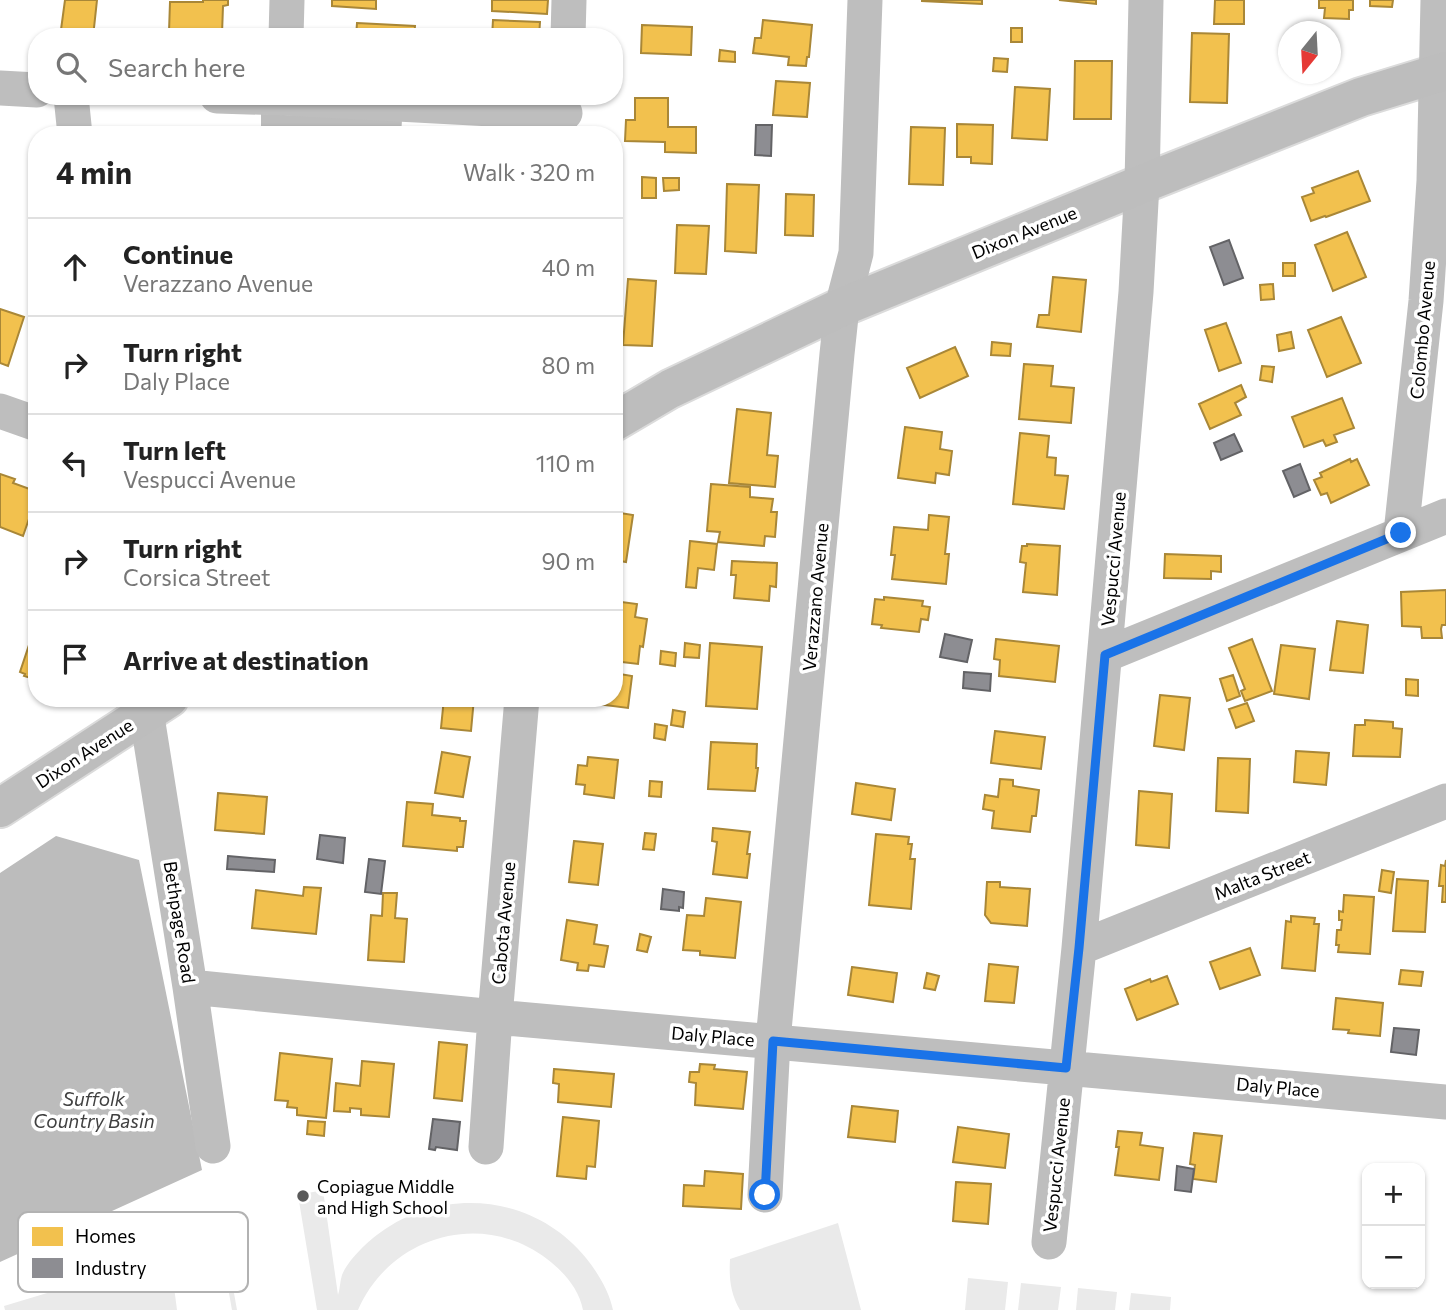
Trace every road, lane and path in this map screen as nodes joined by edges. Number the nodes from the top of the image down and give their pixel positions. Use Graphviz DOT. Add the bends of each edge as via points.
graph roads {
  1 [pos="287,0"];
  2 [pos="569,0"];
  3 [pos="865,0"];
  4 [pos="1146,0"];
  5 [pos="1438,0"];
  6 [pos="286,28"];
  7 [pos="568,28"];
  8 [pos="1441,72"];
  9 [pos="0,88"];
  10 [pos="28,90"];
  11 [pos="72,105"];
  12 [pos="409,105"];
  13 [pos="565,115"];
  14 [pos="74,126"];
  15 [pos="1142,184"];
  16 [pos="842,307"];
  17 [pos="0,411"];
  18 [pos="623,417"];
  19 [pos="28,421"];
  20 [pos="1446,516"];
  21 [pos="1401,533"];
  22 [pos="1105,655"];
  23 [pos="147,707"];
  24 [pos="154,707"];
  25 [pos="521,707"];
  26 [pos="1446,801"];
  27 [pos="0,808"];
  28 [pos="1079,948"];
  29 [pos="190,987"];
  30 [pos="495,1017"];
  31 [pos="773,1041"];
  32 [pos="1066,1068"];
  33 [pos="1446,1102"];
  34 [pos="213,1146"];
  35 [pos="486,1147"];
  36 [pos="765,1195"];
  37 [pos="1049,1242"];
  1 -- 6 [label="street"];
  2 -- 7 [label="street"];
  3 -- 16 [label="street, Verazzano Avenue" via="856,253"];
  4 -- 15 [label="street, Vespucci Avenue"];
  5 -- 8 [label="street, Colombo Avenue"];
  8 -- 15 [label="main road, Dixon Avenue" via="1361,97"];
  8 -- 21 [label="street, Colombo Avenue" via="1426,301"];
  9 -- 10 [label="street"];
  11 -- 14 [label="street"];
  12 -- 13 [label="street"];
  15 -- 16 [label="main road, Dixon Avenue"];
  15 -- 22 [label="street, Vespucci Avenue"];
  16 -- 18 [label="main road, Dixon Avenue" via="670,389"];
  16 -- 31 [label="street, Verazzano Avenue"];
  17 -- 19 [label="street"];
  20 -- 21 [label="street"];
  21 -- 22 [label="street"];
  22 -- 28 [label="street, Vespucci Avenue"];
  23 -- 27 [label="main road, Dixon Avenue"];
  24 -- 29 [label="street, Bethpage Road"];
  25 -- 30 [label="street, Cabota Avenue"];
  26 -- 28 [label="street, Malta Street"];
  28 -- 32 [label="street, Vespucci Avenue"];
  29 -- 30 [label="street, Daly Place"];
  29 -- 34 [label="street, Bethpage Road"];
  30 -- 31 [label="street, Daly Place"];
  30 -- 35 [label="street, Cabota Avenue"];
  31 -- 32 [label="street, Daly Place"];
  31 -- 36 [label="street, Verazzano Avenue"];
  32 -- 33 [label="street, Daly Place"];
  32 -- 37 [label="street, Vespucci Avenue"];
}
